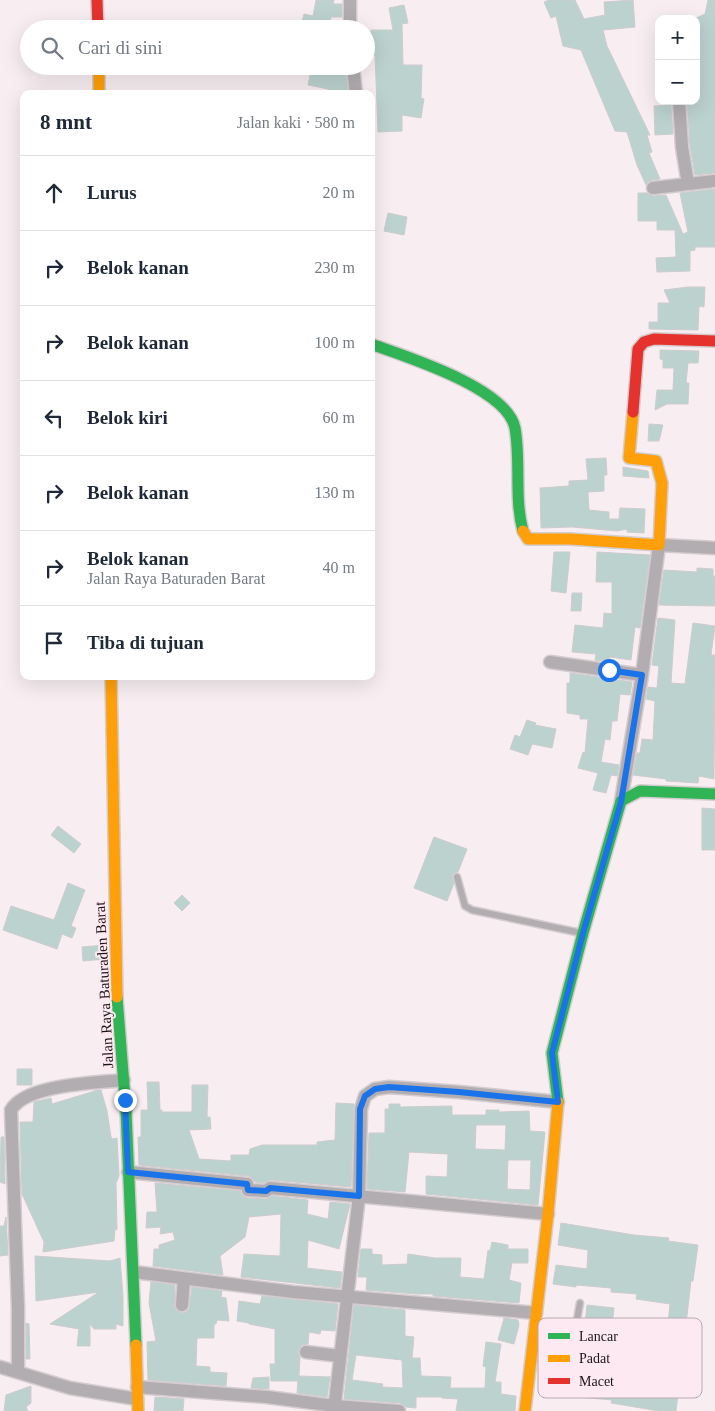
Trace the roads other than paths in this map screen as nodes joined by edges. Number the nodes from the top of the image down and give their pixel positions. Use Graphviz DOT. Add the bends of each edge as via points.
graph roads {
  1 [pos="97,0"];
  2 [pos="350,0"];
  3 [pos="98,20"];
  4 [pos="350,20"];
  5 [pos="99,75"];
  6 [pos="354,75"];
  7 [pos="99,90"];
  8 [pos="356,90"];
  9 [pos="679,105"];
  10 [pos="715,181"];
  11 [pos="688,184"];
  12 [pos="654,188"];
  13 [pos="715,341"];
  14 [pos="375,345"];
  15 [pos="659,545"];
  16 [pos="715,548"];
  17 [pos="550,662"];
  18 [pos="642,675"];
  19 [pos="111,680"];
  20 [pos="715,794"];
  21 [pos="621,802"];
  22 [pos="457,878"];
  23 [pos="583,933"];
  24 [pos="124,1080"];
  25 [pos="558,1102"];
  26 [pos="128,1172"];
  27 [pos="359,1196"];
  28 [pos="548,1214"];
  29 [pos="134,1272"];
  30 [pos="184,1279"];
  31 [pos="347,1296"];
  32 [pos="580,1303"];
  33 [pos="182,1304"];
  34 [pos="536,1313"];
  35 [pos="577,1318"];
  36 [pos="532,1349"];
  37 [pos="538,1349"];
  38 [pos="306,1352"];
  39 [pos="340,1356"];
  40 [pos="0,1366"];
  41 [pos="18,1372"];
  42 [pos="137,1399"];
  43 [pos="335,1409"];
  44 [pos="399,1411"];
  45 [pos="526,1411"];
  1 -- 3 [label="street"];
  2 -- 4 [label="street"];
  5 -- 7 [label="street"];
  6 -- 8 [label="street"];
  9 -- 11 [label="street"];
  10 -- 11 [label="street"];
  11 -- 12 [label="street"];
  13 -- 15 [label="street" via="654,339 641,343 638,350 629,458 656,461 662,483"];
  14 -- 15 [label="street" via="438,369 503,405 513,419 521,525 528,539"];
  15 -- 16 [label="street"];
  15 -- 18 [label="street"];
  17 -- 18 [label="street"];
  18 -- 21 [label="street"];
  19 -- 24 [label="street, Jalan Raya Baturaden Barat" via="116,977"];
  20 -- 21 [label="street" via="640,791"];
  21 -- 23 [label="street"];
  22 -- 23 [label="lane" via="465,906 472,910"];
  23 -- 25 [label="street" via="552,1053"];
  24 -- 26 [label="street, Jalan Raya Baturaden Barat"];
  24 -- 41 [label="street" via="46,1089 18,1100 11,1110"];
  25 -- 27 [label="street" via="389,1087 375,1089 365,1096 360,1109"];
  25 -- 28 [label="street"];
  26 -- 27 [label="street" via="247,1184 248,1190 266,1191 270,1188"];
  26 -- 29 [label="street, Jalan Raya Baturaden Barat"];
  27 -- 28 [label="street"];
  27 -- 31 [label="street"];
  28 -- 34 [label="street"];
  29 -- 30 [label="street"];
  29 -- 42 [label="street, Jalan Raya Baturaden Barat"];
  30 -- 31 [label="street"];
  30 -- 33 [label="street"];
  31 -- 34 [label="street"];
  31 -- 39 [label="street"];
  32 -- 35 [label="lane"];
  34 -- 36 [label="street"];
  36 -- 37 [label="lane"];
  36 -- 45 [label="street"];
  38 -- 39 [label="street"];
  39 -- 43 [label="street"];
  40 -- 41 [label="street"];
  41 -- 42 [label="street" via="70,1388"];
  42 -- 43 [label="street" via="267,1397"];
  43 -- 44 [label="street"];
}
